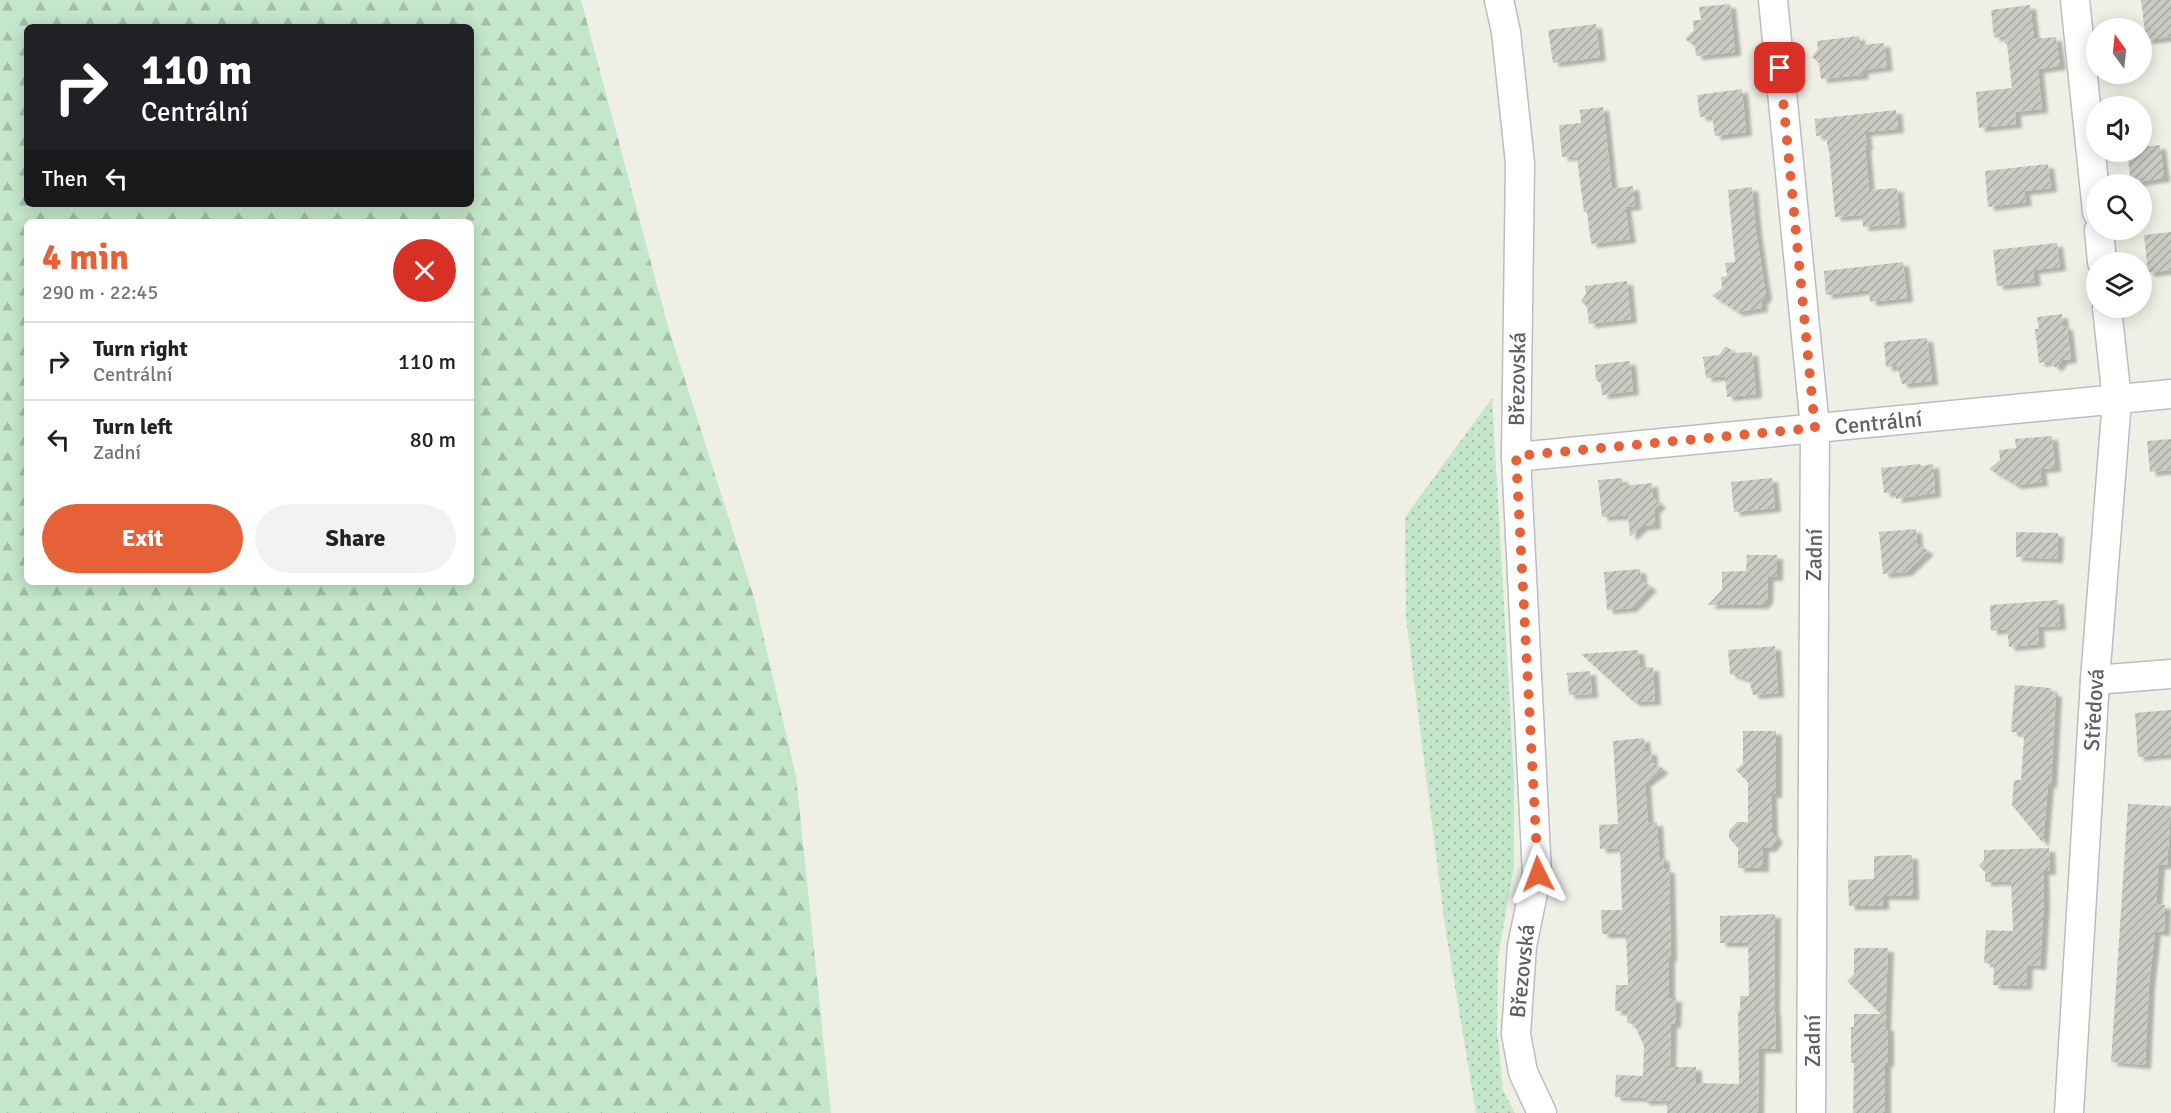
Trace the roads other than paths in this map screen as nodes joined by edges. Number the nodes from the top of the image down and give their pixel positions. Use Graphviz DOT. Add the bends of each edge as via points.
graph roads {
  1 [pos="1499,0"];
  2 [pos="1773,0"];
  3 [pos="2075,0"];
  4 [pos="2093,174"];
  5 [pos="2108,318"];
  6 [pos="2171,394"];
  7 [pos="2117,400"];
  8 [pos="1815,428"];
  9 [pos="1516,456"];
  10 [pos="2171,674"];
  11 [pos="2095,680"];
  12 [pos="1542,1113"];
  13 [pos="1812,1113"];
  14 [pos="2069,1113"];
  1 -- 9 [label="street, Březovská" via="1520,163"];
  2 -- 8 [label="street, Zadní"];
  3 -- 4 [label="street"];
  5 -- 7 [label="street, Středová"];
  6 -- 7 [label="street, Centrální"];
  7 -- 8 [label="street, Centrální"];
  7 -- 11 [label="street, Středová"];
  8 -- 9 [label="street, Centrální"];
  8 -- 13 [label="street, Zadní"];
  9 -- 12 [label="street, Březovská" via="1538,874 1522,945 1516,1034 1522,1072"];
  10 -- 11 [label="street"];
  11 -- 14 [label="street, Středová"];
}
